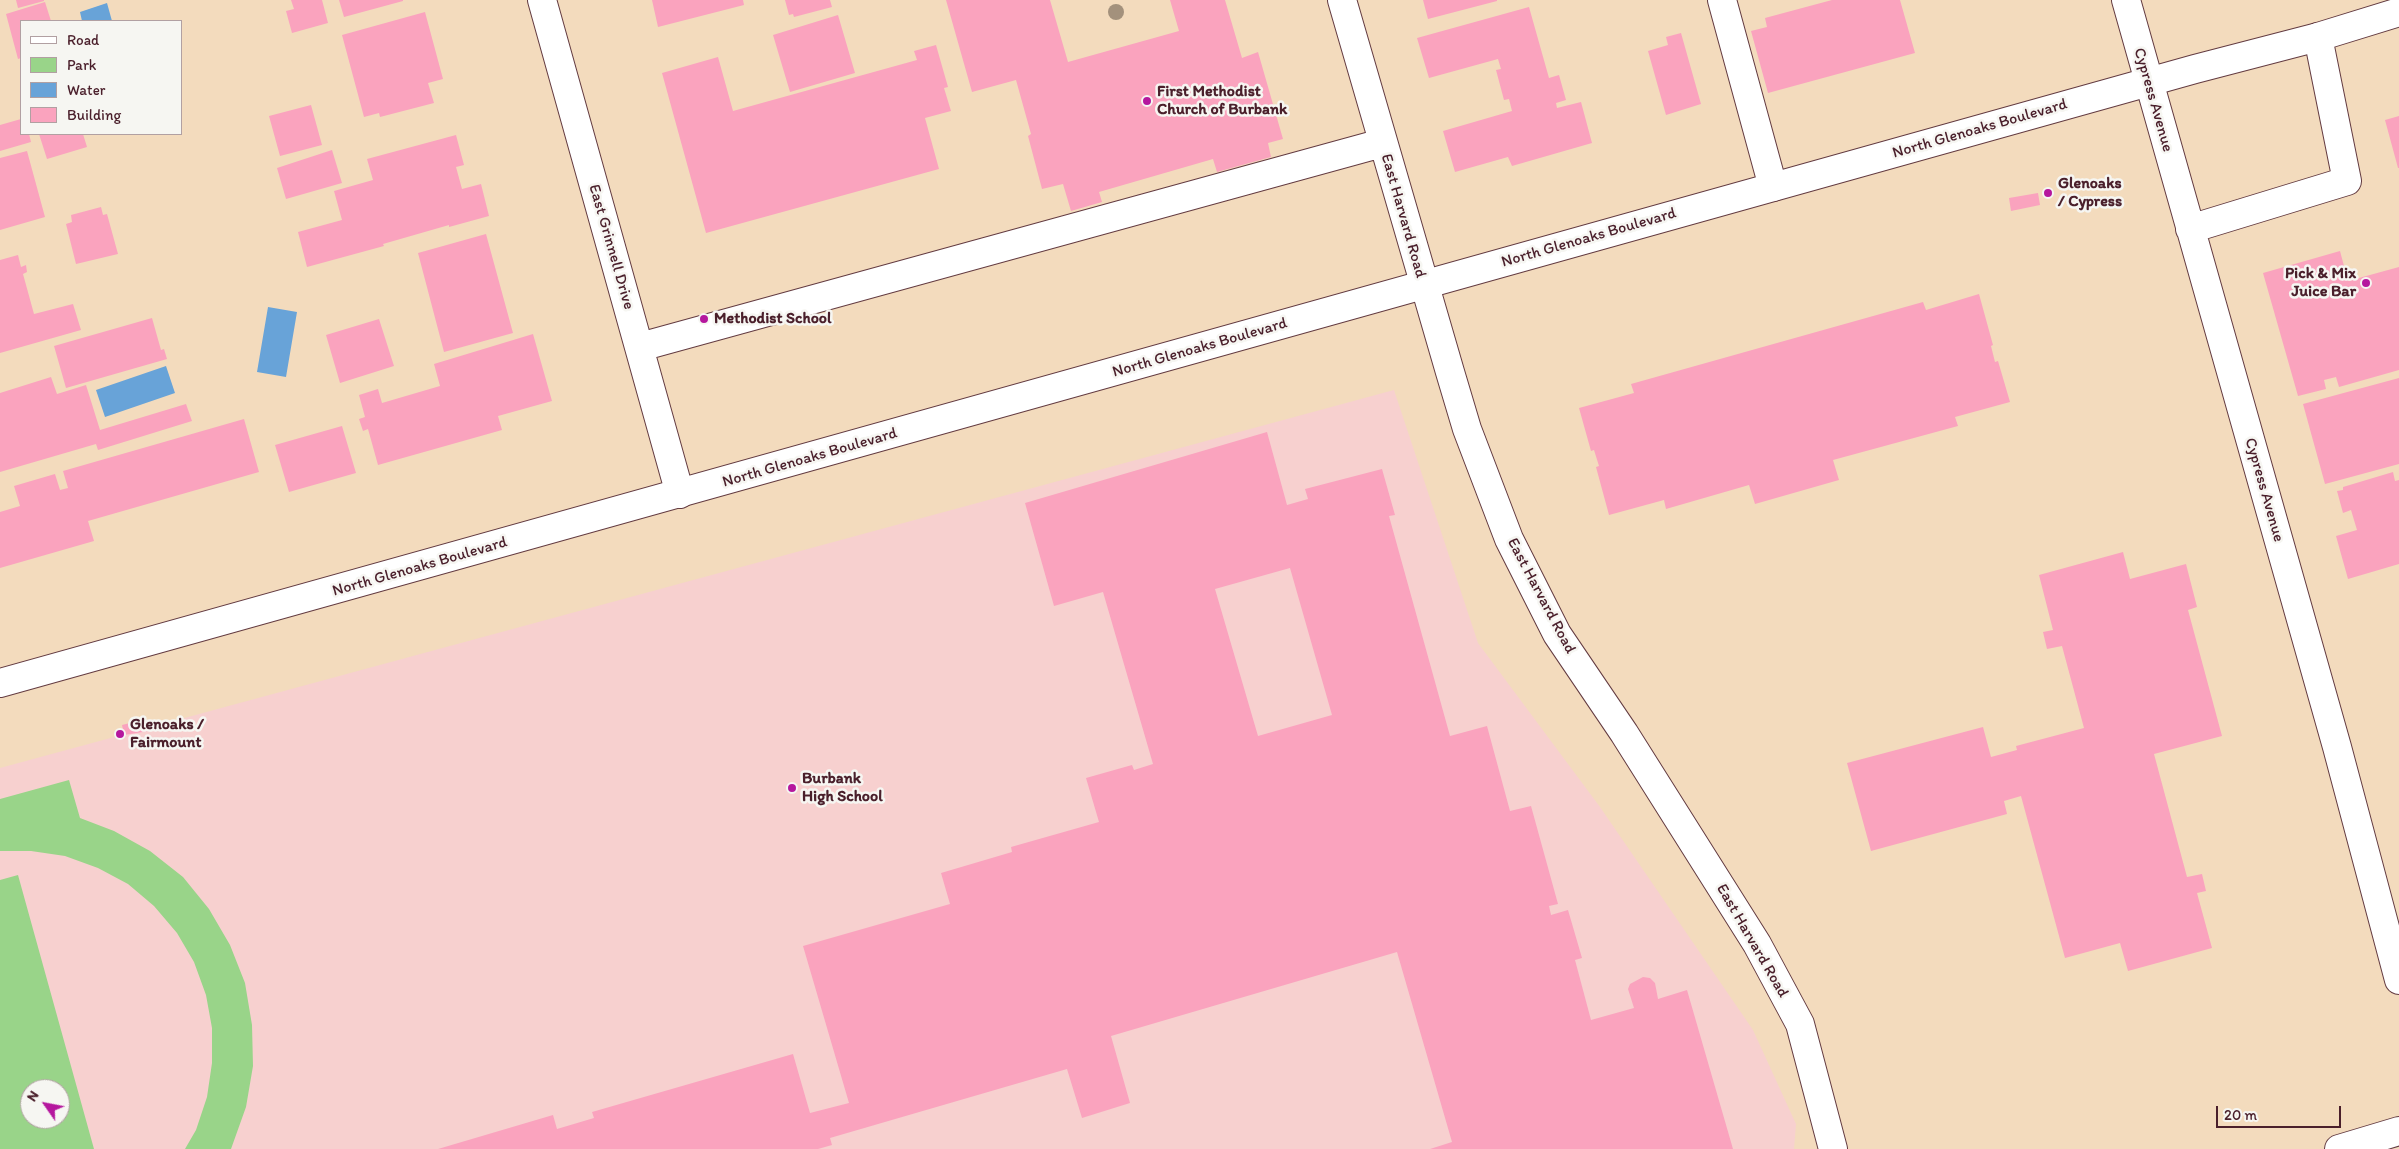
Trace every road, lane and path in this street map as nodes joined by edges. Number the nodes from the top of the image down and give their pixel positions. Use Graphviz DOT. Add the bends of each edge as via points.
graph roads {
  1 [pos="542,0"];
  2 [pos="1342,0"];
  3 [pos="1722,0"];
  4 [pos="2126,0"];
  5 [pos="2399,12"];
  6 [pos="2318,37"];
  7 [pos="2148,82"];
  8 [pos="1382,143"];
  9 [pos="1773,187"];
  10 [pos="2190,229"];
  11 [pos="1423,285"];
  12 [pos="640,347"];
  13 [pos="680,494"];
  14 [pos="0,684"];
  15 [pos="2399,980"];
  16 [pos="2399,1131"];
  17 [pos="1833,1149"];
  18 [pos="2339,1149"];
  1 -- 12 [label="street, East Grinnell Drive"];
  2 -- 8 [label="street, East Harvard Road"];
  3 -- 9 [label="street"];
  4 -- 7 [label="street, Cypress Avenue"];
  5 -- 6 [label="street, North Glenoaks Boulevard"];
  6 -- 7 [label="street, North Glenoaks Boulevard"];
  6 -- 10 [label="street" via="2346,181"];
  7 -- 9 [label="street, North Glenoaks Boulevard"];
  7 -- 10 [label="street, Cypress Avenue"];
  8 -- 11 [label="street, East Harvard Road"];
  8 -- 12 [label="street"];
  9 -- 11 [label="street, North Glenoaks Boulevard"];
  10 -- 15 [label="street, Cypress Avenue" via="2337,747"];
  11 -- 13 [label="street, North Glenoaks Boulevard"];
  11 -- 17 [label="street, East Harvard Road" via="1467,429 1509,539 1558,634 1757,944 1800,1024"];
  12 -- 13 [label="street, East Grinnell Drive"];
  13 -- 14 [label="street, North Glenoaks Boulevard"];
  16 -- 18 [label="street"];
}
